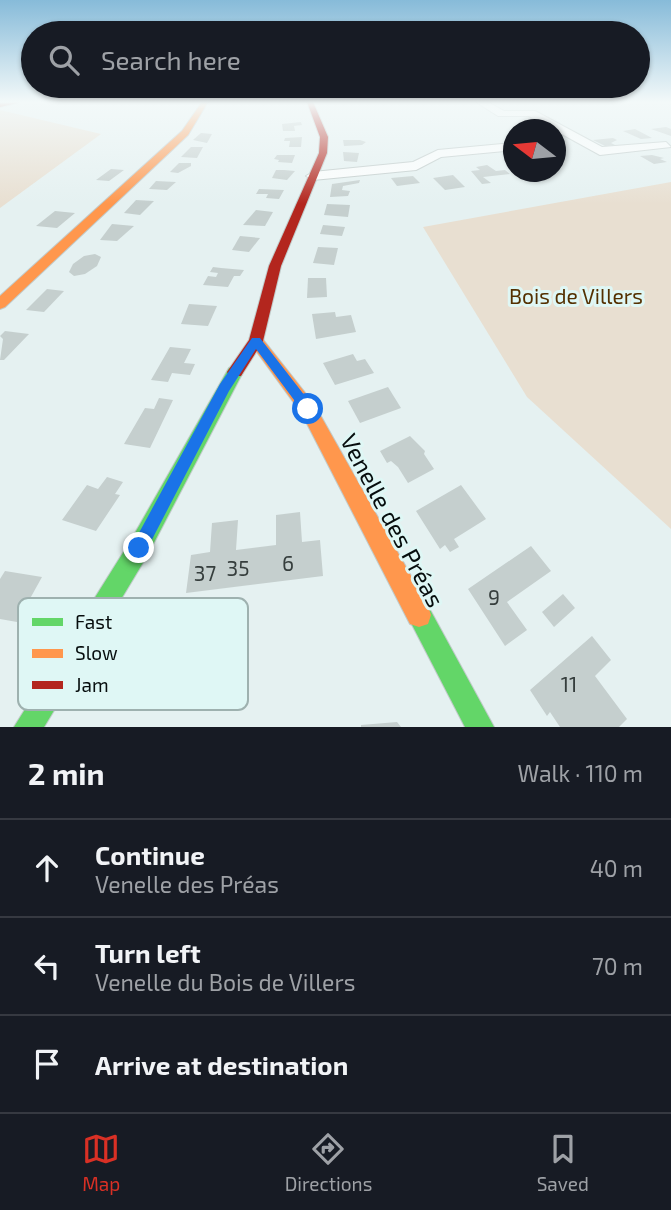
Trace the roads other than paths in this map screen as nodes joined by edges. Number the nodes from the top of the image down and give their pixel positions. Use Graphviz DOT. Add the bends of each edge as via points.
graph roads {
  1 [pos="181,136"];
  2 [pos="324,136"];
  3 [pos="570,136"];
  4 [pos="575,139"];
  5 [pos="566,140"];
  6 [pos="666,146"];
  7 [pos="503,147"];
  8 [pos="313,176"];
  9 [pos="0,304"];
  10 [pos="256,341"];
  11 [pos="108,598"];
  12 [pos="39,710"];
  13 [pos="28,727"];
  14 [pos="480,727"];
  1 -- 9 [label="street"];
  2 -- 8 [label="street" via="323,153"];
  3 -- 4 [label="street"];
  4 -- 5 [label="street"];
  4 -- 6 [label="street" via="607,152"];
  7 -- 8 [label="street" via="439,154 416,166"];
  8 -- 10 [label="street" via="275,266"];
  10 -- 11 [label="street" via="225,387"];
  10 -- 14 [label="street, Venelle des Préas" via="308,409"];
  12 -- 13 [label="street"];
}
